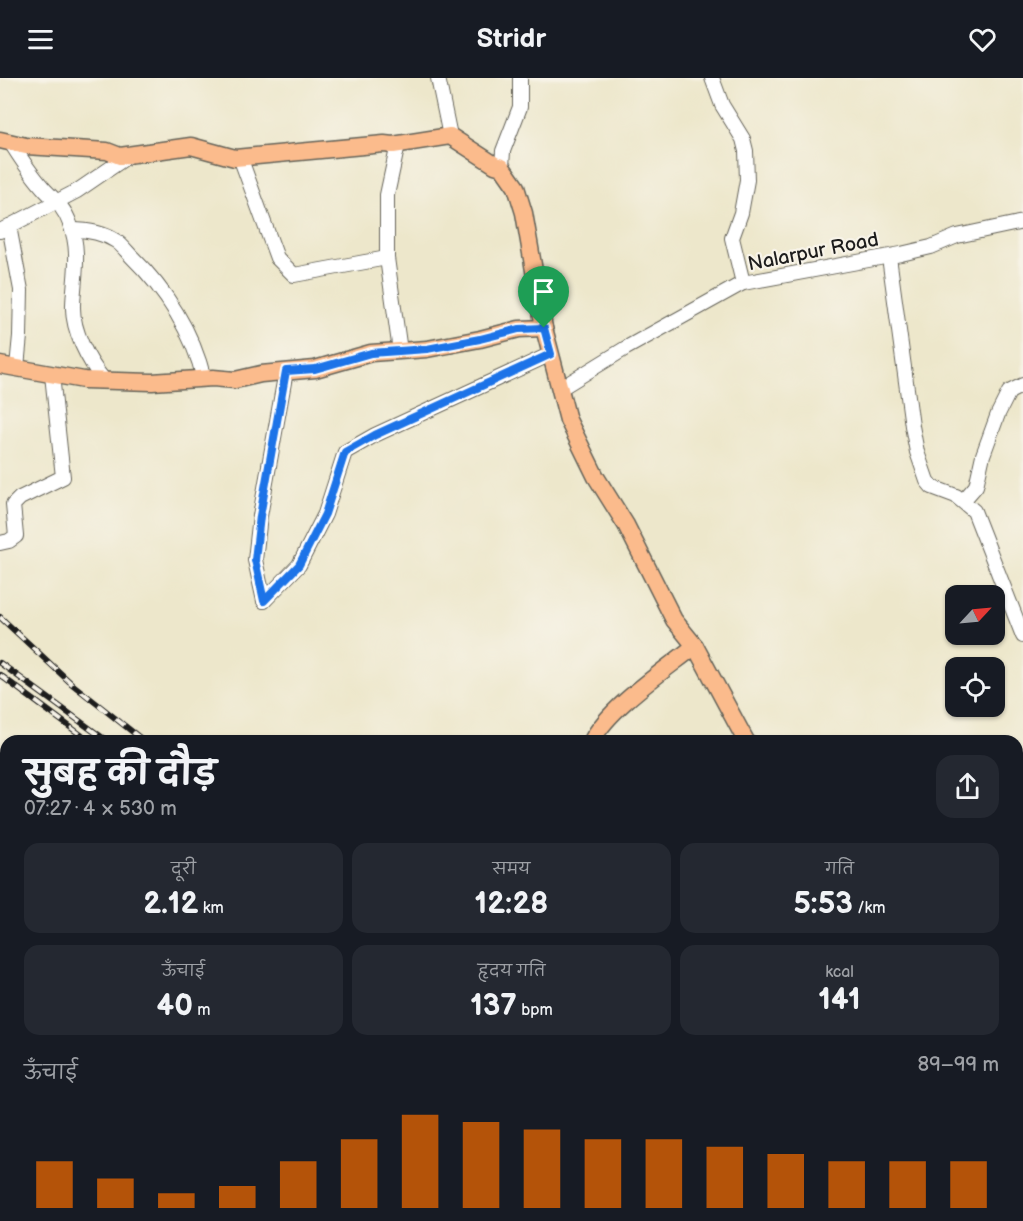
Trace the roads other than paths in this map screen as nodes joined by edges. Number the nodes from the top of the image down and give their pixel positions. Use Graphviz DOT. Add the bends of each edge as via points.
graph roads {
  1 [pos="438,78"];
  2 [pos="520,78"];
  3 [pos="712,78"];
  4 [pos="450,136"];
  5 [pos="5,141"];
  6 [pos="398,144"];
  7 [pos="131,154"];
  8 [pos="240,157"];
  9 [pos="502,167"];
  10 [pos="58,201"];
  11 [pos="1023,222"];
  12 [pos="5,229"];
  13 [pos="72,230"];
  14 [pos="888,256"];
  15 [pos="387,258"];
  16 [pos="743,283"];
  17 [pos="544,328"];
  18 [pos="400,351"];
  19 [pos="551,354"];
  20 [pos="8,366"];
  21 [pos="286,371"];
  22 [pos="52,375"];
  23 [pos="204,379"];
  24 [pos="104,380"];
  25 [pos="1023,385"];
  26 [pos="561,388"];
  27 [pos="963,501"];
  28 [pos="0,543"];
  29 [pos="1023,636"];
  30 [pos="695,646"];
  31 [pos="595,735"];
  32 [pos="743,735"];
  1 -- 4 [label="street"];
  2 -- 9 [label="street" via="520,107 503,152"];
  3 -- 16 [label="street" via="746,151 747,180 732,238"];
  4 -- 6 [label="main road"];
  4 -- 9 [label="main road"];
  5 -- 7 [label="main road" via="107,151 120,156"];
  5 -- 10 [label="street"];
  6 -- 8 [label="main road"];
  6 -- 15 [label="street" via="387,195"];
  7 -- 8 [label="main road" via="191,146"];
  7 -- 10 [label="street"];
  8 -- 15 [label="street" via="277,258 294,275"];
  9 -- 17 [label="main road" via="516,187 524,213"];
  10 -- 12 [label="street"];
  10 -- 13 [label="street"];
  11 -- 14 [label="street, Nalarpur Road"];
  12 -- 20 [label="street" via="21,290 20,336"];
  13 -- 23 [label="street" via="90,230 116,241 142,267 179,316"];
  13 -- 24 [label="street" via="78,256 72,308 81,343"];
  14 -- 16 [label="street, Nalarpur Road"];
  14 -- 27 [label="street" via="917,452 932,487"];
  15 -- 18 [label="street"];
  16 -- 26 [label="street, Nalarpur Road"];
  17 -- 18 [label="main road"];
  17 -- 19 [label="main road"];
  18 -- 21 [label="main road" via="371,353 315,369"];
  19 -- 21 [label="street" via="345,452 325,514 299,565 264,601 255,560"];
  19 -- 26 [label="main road"];
  20 -- 22 [label="main road"];
  21 -- 23 [label="main road" via="236,380"];
  22 -- 24 [label="main road"];
  22 -- 28 [label="street" via="63,477 20,498 13,506 16,536"];
  23 -- 24 [label="main road"];
  25 -- 27 [label="street" via="1010,392 1002,406 976,486"];
  26 -- 30 [label="main road" via="568,420 596,477 626,525 674,620"];
  27 -- 29 [label="street" via="974,511"];
  30 -- 31 [label="main road" via="625,702"];
  30 -- 32 [label="main road"];
}
